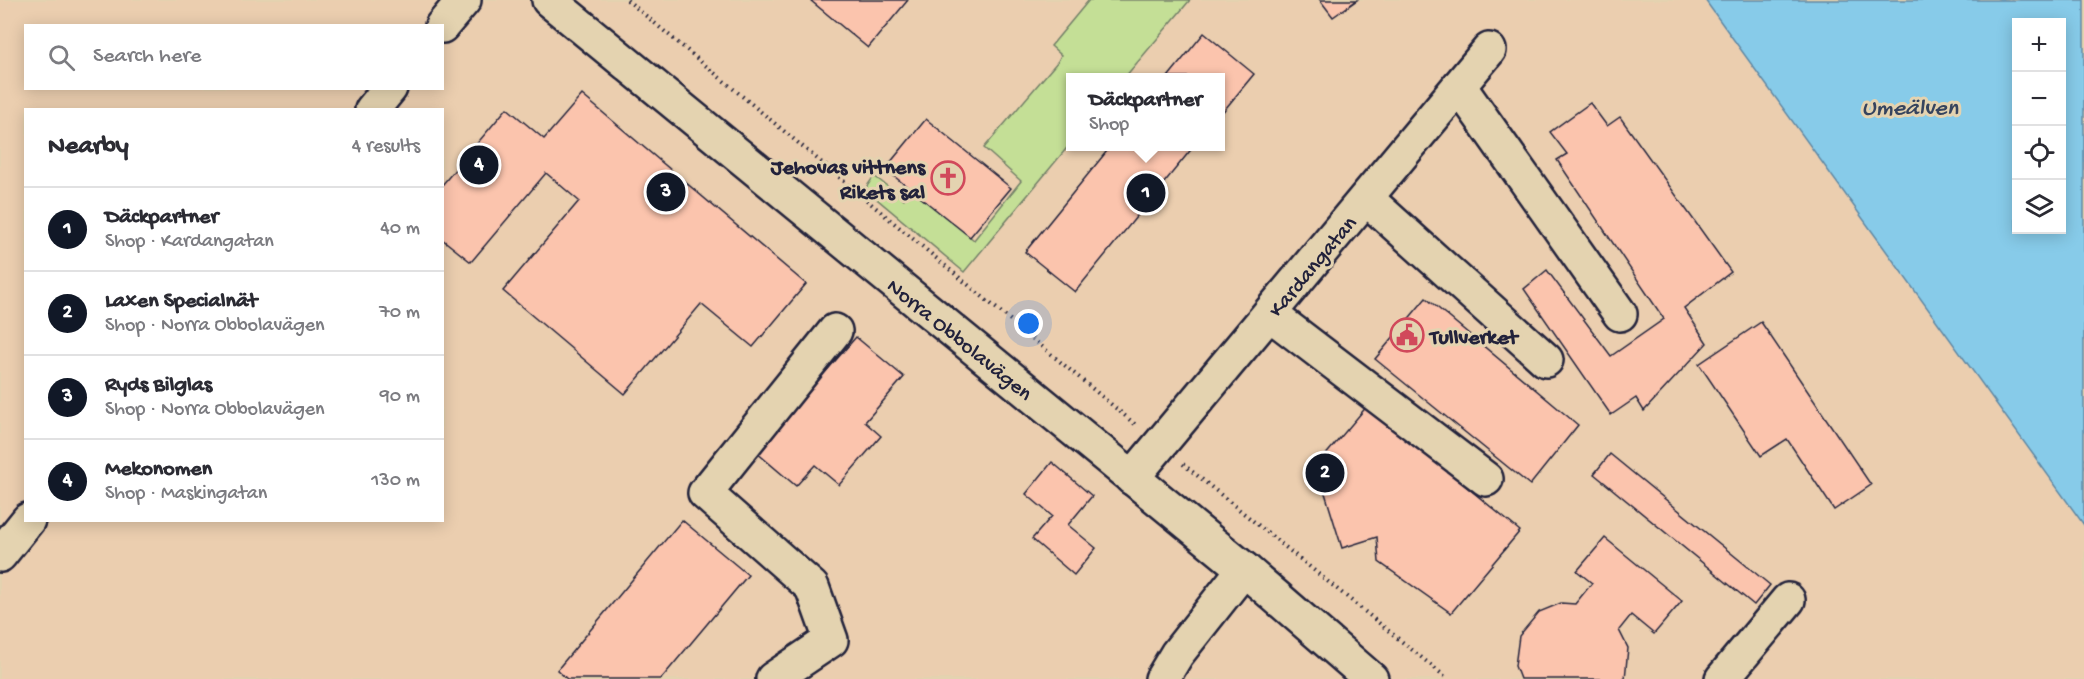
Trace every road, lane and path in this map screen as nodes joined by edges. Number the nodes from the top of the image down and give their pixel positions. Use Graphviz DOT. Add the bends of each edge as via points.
graph roads {
  1 [pos="464,0"];
  2 [pos="549,0"];
  3 [pos="627,0"];
  4 [pos="444,24"];
  5 [pos="1489,50"];
  6 [pos="1459,86"];
  7 [pos="388,90"];
  8 [pos="374,108"];
  9 [pos="1367,199"];
  10 [pos="1270,314"];
  11 [pos="1620,314"];
  12 [pos="835,331"];
  13 [pos="1546,360"];
  14 [pos="1160,445"];
  15 [pos="1132,478"];
  16 [pos="1486,479"];
  17 [pos="26,522"];
  18 [pos="0,555"];
  19 [pos="1244,569"];
  20 [pos="1788,600"];
  21 [pos="773,679"];
  22 [pos="1162,679"];
  23 [pos="1371,679"];
  24 [pos="1448,679"];
  25 [pos="1722,679"];
  1 -- 4 [label="street"];
  2 -- 15 [label="street, Norra Obbolavägen"];
  3 -- 14 [label="path"];
  5 -- 6 [label="street, Kardangatan"];
  6 -- 9 [label="street, Kardangatan"];
  6 -- 11 [label="street"];
  7 -- 8 [label="street"];
  9 -- 10 [label="street, Kardangatan"];
  9 -- 13 [label="street"];
  10 -- 14 [label="street, Kardangatan"];
  10 -- 16 [label="street"];
  12 -- 21 [label="street" via="705,493 812,587 831,640"];
  14 -- 15 [label="street, Kardangatan"];
  14 -- 24 [label="path"];
  15 -- 19 [label="street, Norra Obbolavägen"];
  17 -- 18 [label="street"];
  19 -- 22 [label="street"];
  19 -- 23 [label="street, Norra Obbolavägen"];
  20 -- 25 [label="street"];
}
